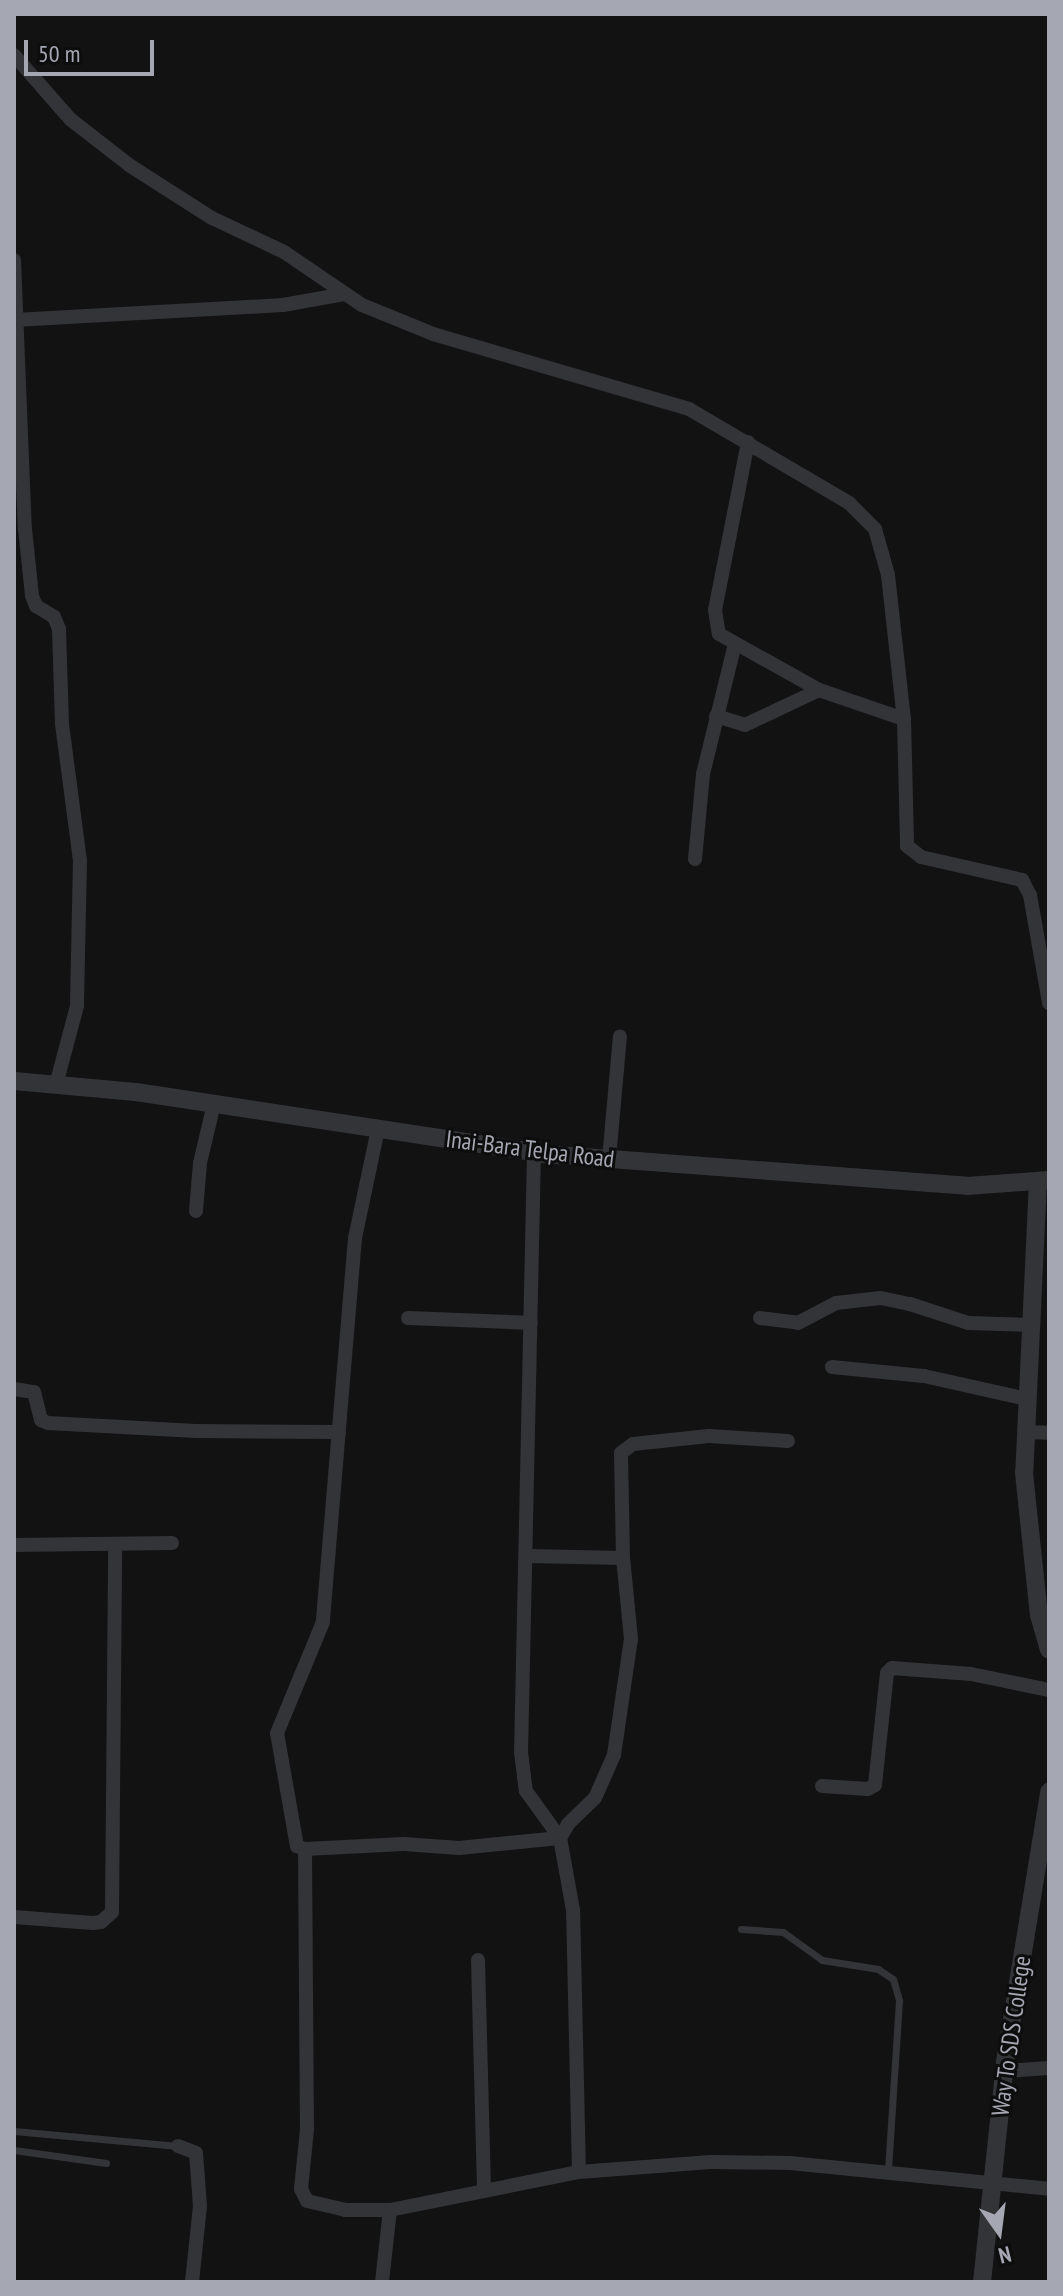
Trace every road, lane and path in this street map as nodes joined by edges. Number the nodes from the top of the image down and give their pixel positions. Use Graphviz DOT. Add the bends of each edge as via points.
graph roads {
  1 [pos="14,55"];
  2 [pos="14,260"];
  3 [pos="344,294"];
  4 [pos="15,320"];
  5 [pos="748,442"];
  6 [pos="735,644"];
  7 [pos="819,690"];
  8 [pos="716,716"];
  9 [pos="904,719"];
  10 [pos="695,859"];
  11 [pos="1049,1003"];
  12 [pos="620,1036"];
  13 [pos="14,1081"];
  14 [pos="56,1085"];
  15 [pos="214,1104"];
  16 [pos="378,1129"];
  17 [pos="534,1153"];
  18 [pos="609,1159"];
  19 [pos="1043,1180"];
  20 [pos="196,1211"];
  21 [pos="408,1318"];
  22 [pos="760,1318"];
  23 [pos="531,1323"];
  24 [pos="1031,1325"];
  25 [pos="832,1367"];
  26 [pos="14,1389"];
  27 [pos="1027,1399"];
  28 [pos="339,1432"];
  29 [pos="1026,1432"];
  30 [pos="1049,1433"];
  31 [pos="788,1441"];
  32 [pos="172,1543"];
  33 [pos="14,1545"];
  34 [pos="115,1545"];
  35 [pos="527,1556"];
  36 [pos="623,1558"];
  37 [pos="1043,1595"];
  38 [pos="1049,1650"];
  39 [pos="1049,1690"];
  40 [pos="822,1786"];
  41 [pos="1049,1792"];
  42 [pos="560,1838"];
  43 [pos="305,1849"];
  44 [pos="14,1917"];
  45 [pos="741,1929"];
  46 [pos="478,1960"];
  47 [pos="1049,2068"];
  48 [pos="1004,2071"];
  49 [pos="14,2131"];
  50 [pos="178,2146"];
  51 [pos="14,2150"];
  52 [pos="106,2163"];
  53 [pos="579,2172"];
  54 [pos="888,2174"];
  55 [pos="992,2185"];
  56 [pos="484,2189"];
  57 [pos="1049,2189"];
  58 [pos="390,2210"];
  59 [pos="192,2282"];
  60 [pos="382,2282"];
  61 [pos="982,2282"];
  1 -- 3 [label="street" via="70,119 129,165 212,218 284,252"];
  2 -- 4 [label="street"];
  3 -- 4 [label="street" via="283,305"];
  3 -- 5 [label="street" via="433,334 668,401"];
  4 -- 14 [label="street" via="32,596 59,629 62,724 80,860 77,1006"];
  5 -- 6 [label="street" via="714,620 719,634"];
  5 -- 9 [label="street" via="849,503 875,529 888,575"];
  6 -- 7 [label="street"];
  6 -- 8 [label="street"];
  7 -- 8 [label="street" via="751,724"];
  7 -- 9 [label="street"];
  8 -- 10 [label="street" via="703,774"];
  9 -- 11 [label="street" via="907,846 921,857 1022,880 1030,895"];
  12 -- 18 [label="street"];
  13 -- 14 [label="street, Inai-Bara Telpa Road"];
  14 -- 15 [label="street, Inai-Bara Telpa Road"];
  15 -- 16 [label="street, Inai-Bara Telpa Road"];
  15 -- 20 [label="street" via="200,1163"];
  16 -- 17 [label="street, Inai-Bara Telpa Road"];
  16 -- 28 [label="street" via="355,1238"];
  17 -- 18 [label="street, Inai-Bara Telpa Road"];
  17 -- 23 [label="street"];
  18 -- 19 [label="street, Inai-Bara Telpa Road" via="967,1186"];
  19 -- 24 [label="street"];
  21 -- 23 [label="street"];
  22 -- 24 [label="street" via="798,1323 836,1303 881,1298 968,1323"];
  23 -- 35 [label="street"];
  24 -- 27 [label="street"];
  25 -- 27 [label="street" via="924,1376"];
  26 -- 28 [label="street" via="34,1392 44,1423"];
  27 -- 29 [label="street"];
  28 -- 43 [label="street" via="323,1622 277,1733 297,1846"];
  29 -- 30 [label="street"];
  29 -- 37 [label="street" via="1024,1473"];
  31 -- 36 [label="street" via="709,1436 628,1446 621,1459"];
  32 -- 34 [label="street"];
  33 -- 34 [label="street"];
  34 -- 44 [label="street" via="112,1912 93,1923"];
  35 -- 36 [label="street"];
  35 -- 42 [label="street" via="523,1773 531,1802"];
  36 -- 42 [label="street" via="631,1639 614,1755 595,1798"];
  37 -- 38 [label="street"];
  39 -- 40 [label="street" via="971,1674 892,1668 887,1673 875,1785"];
  41 -- 48 [label="street, Way To SDS College"];
  42 -- 43 [label="street" via="459,1848 404,1844"];
  42 -- 53 [label="street" via="573,1910"];
  43 -- 58 [label="street" via="307,2129 302,2195 324,2207"];
  45 -- 54 [label="lane" via="783,1932 822,1960 878,1969 893,1979 899,2000"];
  46 -- 56 [label="street"];
  47 -- 48 [label="street"];
  48 -- 55 [label="street, Way To SDS College"];
  49 -- 50 [label="lane"];
  50 -- 59 [label="street" via="196,2153 200,2206"];
  51 -- 52 [label="lane"];
  53 -- 54 [label="street" via="711,2162 790,2163"];
  53 -- 56 [label="street"];
  54 -- 55 [label="street"];
  55 -- 57 [label="street"];
  55 -- 61 [label="street, Way To SDS College"];
  56 -- 58 [label="street"];
  58 -- 60 [label="street"];
}
